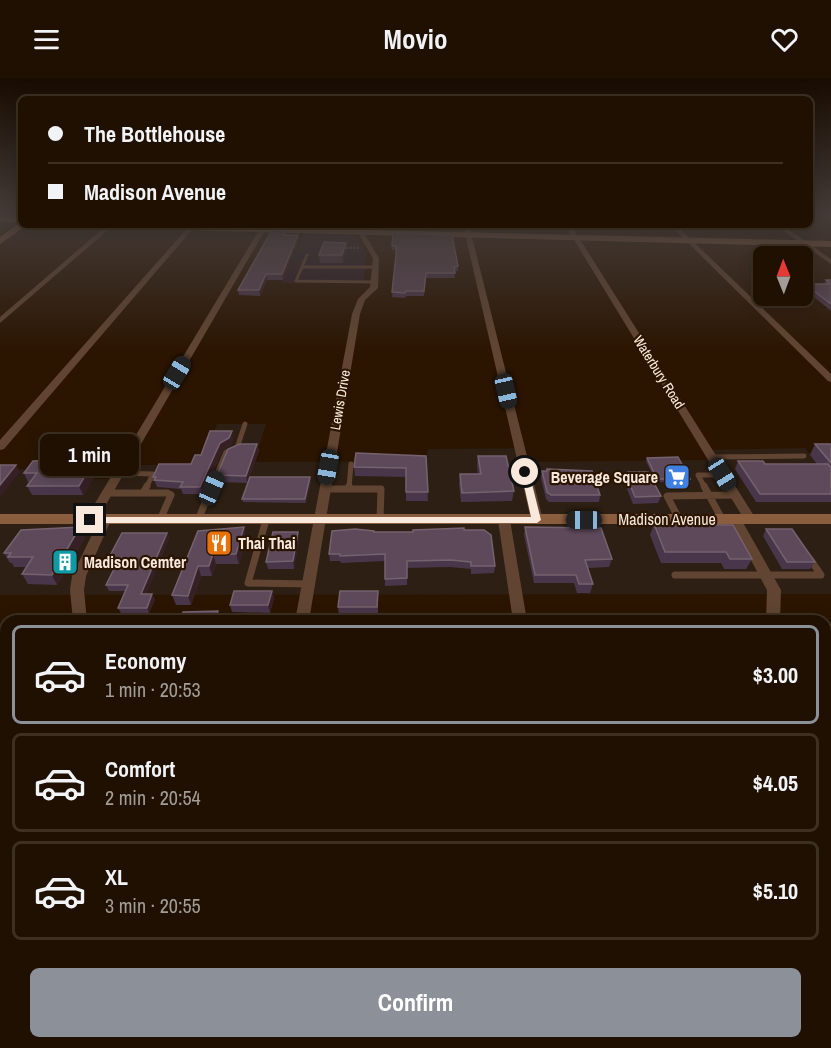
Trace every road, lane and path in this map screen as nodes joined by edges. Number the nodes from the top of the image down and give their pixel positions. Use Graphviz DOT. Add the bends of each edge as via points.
graph roads {
  1 [pos="69,261"];
  2 [pos="161,261"];
  3 [pos="243,261"];
  4 [pos="304,261"];
  5 [pos="354,261"];
  6 [pos="376,261"];
  7 [pos="475,261"];
  8 [pos="590,261"];
  9 [pos="710,261"];
  10 [pos="302,267"];
  11 [pos="353,267"];
  12 [pos="362,267"];
  13 [pos="375,267"];
  14 [pos="359,282"];
  15 [pos="374,282"];
  16 [pos="0,321"];
  17 [pos="831,379"];
  18 [pos="245,424"];
  19 [pos="0,447"];
  20 [pos="804,456"];
  21 [pos="711,457"];
  22 [pos="351,464"];
  23 [pos="118,473"];
  24 [pos="722,474"];
  25 [pos="324,489"];
  26 [pos="349,489"];
  27 [pos="106,493"];
  28 [pos="143,493"];
  29 [pos="710,495"];
  30 [pos="735,495"];
  31 [pos="0,519"];
  32 [pos="679,519"];
  33 [pos="736,519"];
  34 [pos="831,519"];
  35 [pos="98,520"];
  36 [pos="160,520"];
  37 [pos="198,520"];
  38 [pos="266,520"];
  39 [pos="319,520"];
  40 [pos="380,520"];
  41 [pos="504,520"];
  42 [pos="537,520"];
  43 [pos="805,551"];
  44 [pos="675,575"];
  45 [pos="767,576"];
  46 [pos="308,584"];
  47 [pos="79,615"];
  48 [pos="303,615"];
  49 [pos="519,615"];
  50 [pos="773,615"];
  1 -- 16 [label="street"];
  2 -- 19 [label="street"];
  3 -- 23 [label="street"];
  4 -- 10 [label="lane"];
  5 -- 11 [label="lane"];
  6 -- 13 [label="street, Lewis Drive"];
  7 -- 42 [label="street"];
  8 -- 21 [label="street, Waterbury Road"];
  9 -- 17 [label="street"];
  10 -- 11 [label="lane"];
  10 -- 14 [label="lane" via="296,281"];
  11 -- 12 [label="lane"];
  12 -- 13 [label="lane"];
  12 -- 14 [label="lane"];
  13 -- 15 [label="street, Lewis Drive"];
  14 -- 15 [label="lane"];
  15 -- 25 [label="street, Lewis Drive" via="356,314"];
  18 -- 37 [label="lane" via="237,448 226,452"];
  20 -- 21 [label="lane"];
  21 -- 24 [label="street, Waterbury Road"];
  22 -- 26 [label="lane"];
  23 -- 27 [label="street"];
  23 -- 28 [label="lane" via="153,474"];
  24 -- 29 [label="lane" via="698,474"];
  24 -- 30 [label="street, Waterbury Road"];
  25 -- 26 [label="lane"];
  25 -- 39 [label="street, Lewis Drive"];
  26 -- 40 [label="lane" via="381,489"];
  27 -- 28 [label="lane"];
  27 -- 35 [label="street"];
  28 -- 36 [label="lane" via="171,495"];
  29 -- 30 [label="lane"];
  29 -- 32 [label="lane" via="667,496"];
  29 -- 33 [label="lane"];
  30 -- 33 [label="street, Waterbury Road"];
  31 -- 35 [label="street, Madison Avenue"];
  32 -- 33 [label="street, Madison Avenue"];
  32 -- 42 [label="street, Madison Avenue"];
  33 -- 34 [label="street, Madison Avenue" via="786,523"];
  33 -- 45 [label="street, Waterbury Road"];
  35 -- 36 [label="street, Madison Avenue"];
  35 -- 47 [label="street" via="79,576"];
  36 -- 37 [label="street, Madison Avenue"];
  37 -- 38 [label="street, Madison Avenue"];
  38 -- 39 [label="street, Madison Avenue"];
  38 -- 46 [label="lane" via="248,583"];
  39 -- 40 [label="street, Madison Avenue"];
  39 -- 46 [label="street, Lewis Drive"];
  40 -- 41 [label="street, Madison Avenue"];
  41 -- 42 [label="street, Madison Avenue"];
  41 -- 49 [label="street"];
  43 -- 45 [label="lane" via="821,575"];
  44 -- 45 [label="lane"];
  45 -- 50 [label="street, Waterbury Road" via="774,590"];
  46 -- 48 [label="street, Lewis Drive"];
}
